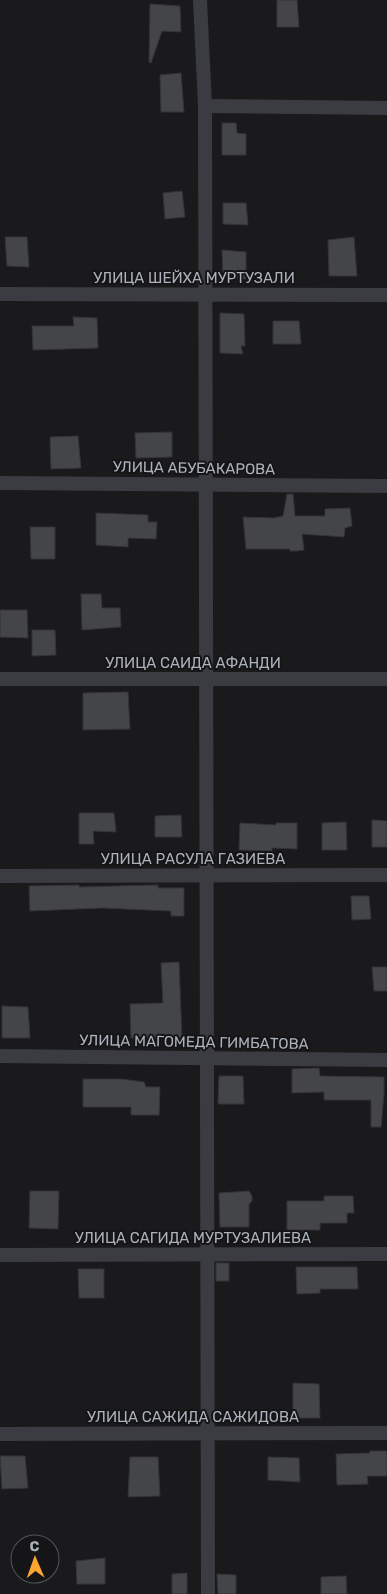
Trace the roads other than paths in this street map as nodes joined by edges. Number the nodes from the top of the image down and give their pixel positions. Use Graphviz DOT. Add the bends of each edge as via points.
graph roads {
  1 [pos="200,0"];
  2 [pos="205,106"];
  3 [pos="387,108"];
  4 [pos="0,294"];
  5 [pos="206,294"];
  6 [pos="387,295"];
  7 [pos="0,483"];
  8 [pos="206,485"];
  9 [pos="387,486"];
  10 [pos="0,679"];
  11 [pos="206,679"];
  12 [pos="387,679"];
  13 [pos="207,875"];
  14 [pos="387,875"];
  15 [pos="0,876"];
  16 [pos="0,1056"];
  17 [pos="207,1058"];
  18 [pos="387,1060"];
  19 [pos="208,1254"];
  20 [pos="387,1254"];
  21 [pos="0,1255"];
  22 [pos="208,1433"];
  23 [pos="387,1433"];
  24 [pos="0,1434"];
  25 [pos="208,1594"];
  1 -- 2 [label="street"];
  2 -- 3 [label="street"];
  2 -- 5 [label="street"];
  4 -- 5 [label="street, УЛИЦА ШЕЙХА МУРТУЗАЛИ"];
  5 -- 6 [label="street, УЛИЦА ШЕЙХА МУРТУЗАЛИ"];
  5 -- 8 [label="street"];
  7 -- 8 [label="street, УЛИЦА АБУБАКАРОВА"];
  8 -- 9 [label="street, УЛИЦА АБУБАКАРОВА"];
  8 -- 11 [label="street"];
  10 -- 11 [label="street, УЛИЦА САИДА АФАНДИ"];
  11 -- 12 [label="street, УЛИЦА САИДА АФАНДИ"];
  11 -- 13 [label="street"];
  13 -- 14 [label="street, УЛИЦА РАСУЛА ГАЗИЕВА"];
  13 -- 15 [label="street, УЛИЦА РАСУЛА ГАЗИЕВА"];
  13 -- 17 [label="street"];
  16 -- 17 [label="street, УЛИЦА МАГОМЕДА ГИМБАТОВА"];
  17 -- 18 [label="street, УЛИЦА МАГОМЕДА ГИМБАТОВА"];
  17 -- 19 [label="street"];
  19 -- 20 [label="street, УЛИЦА САГИДА МУРТУЗАЛИЕВА"];
  19 -- 21 [label="street, УЛИЦА САГИДА МУРТУЗАЛИЕВА"];
  19 -- 22 [label="street"];
  22 -- 23 [label="street, УЛИЦА САЖИДА САЖИДОВА"];
  22 -- 24 [label="street, УЛИЦА САЖИДА САЖИДОВА"];
  22 -- 25 [label="street"];
}
